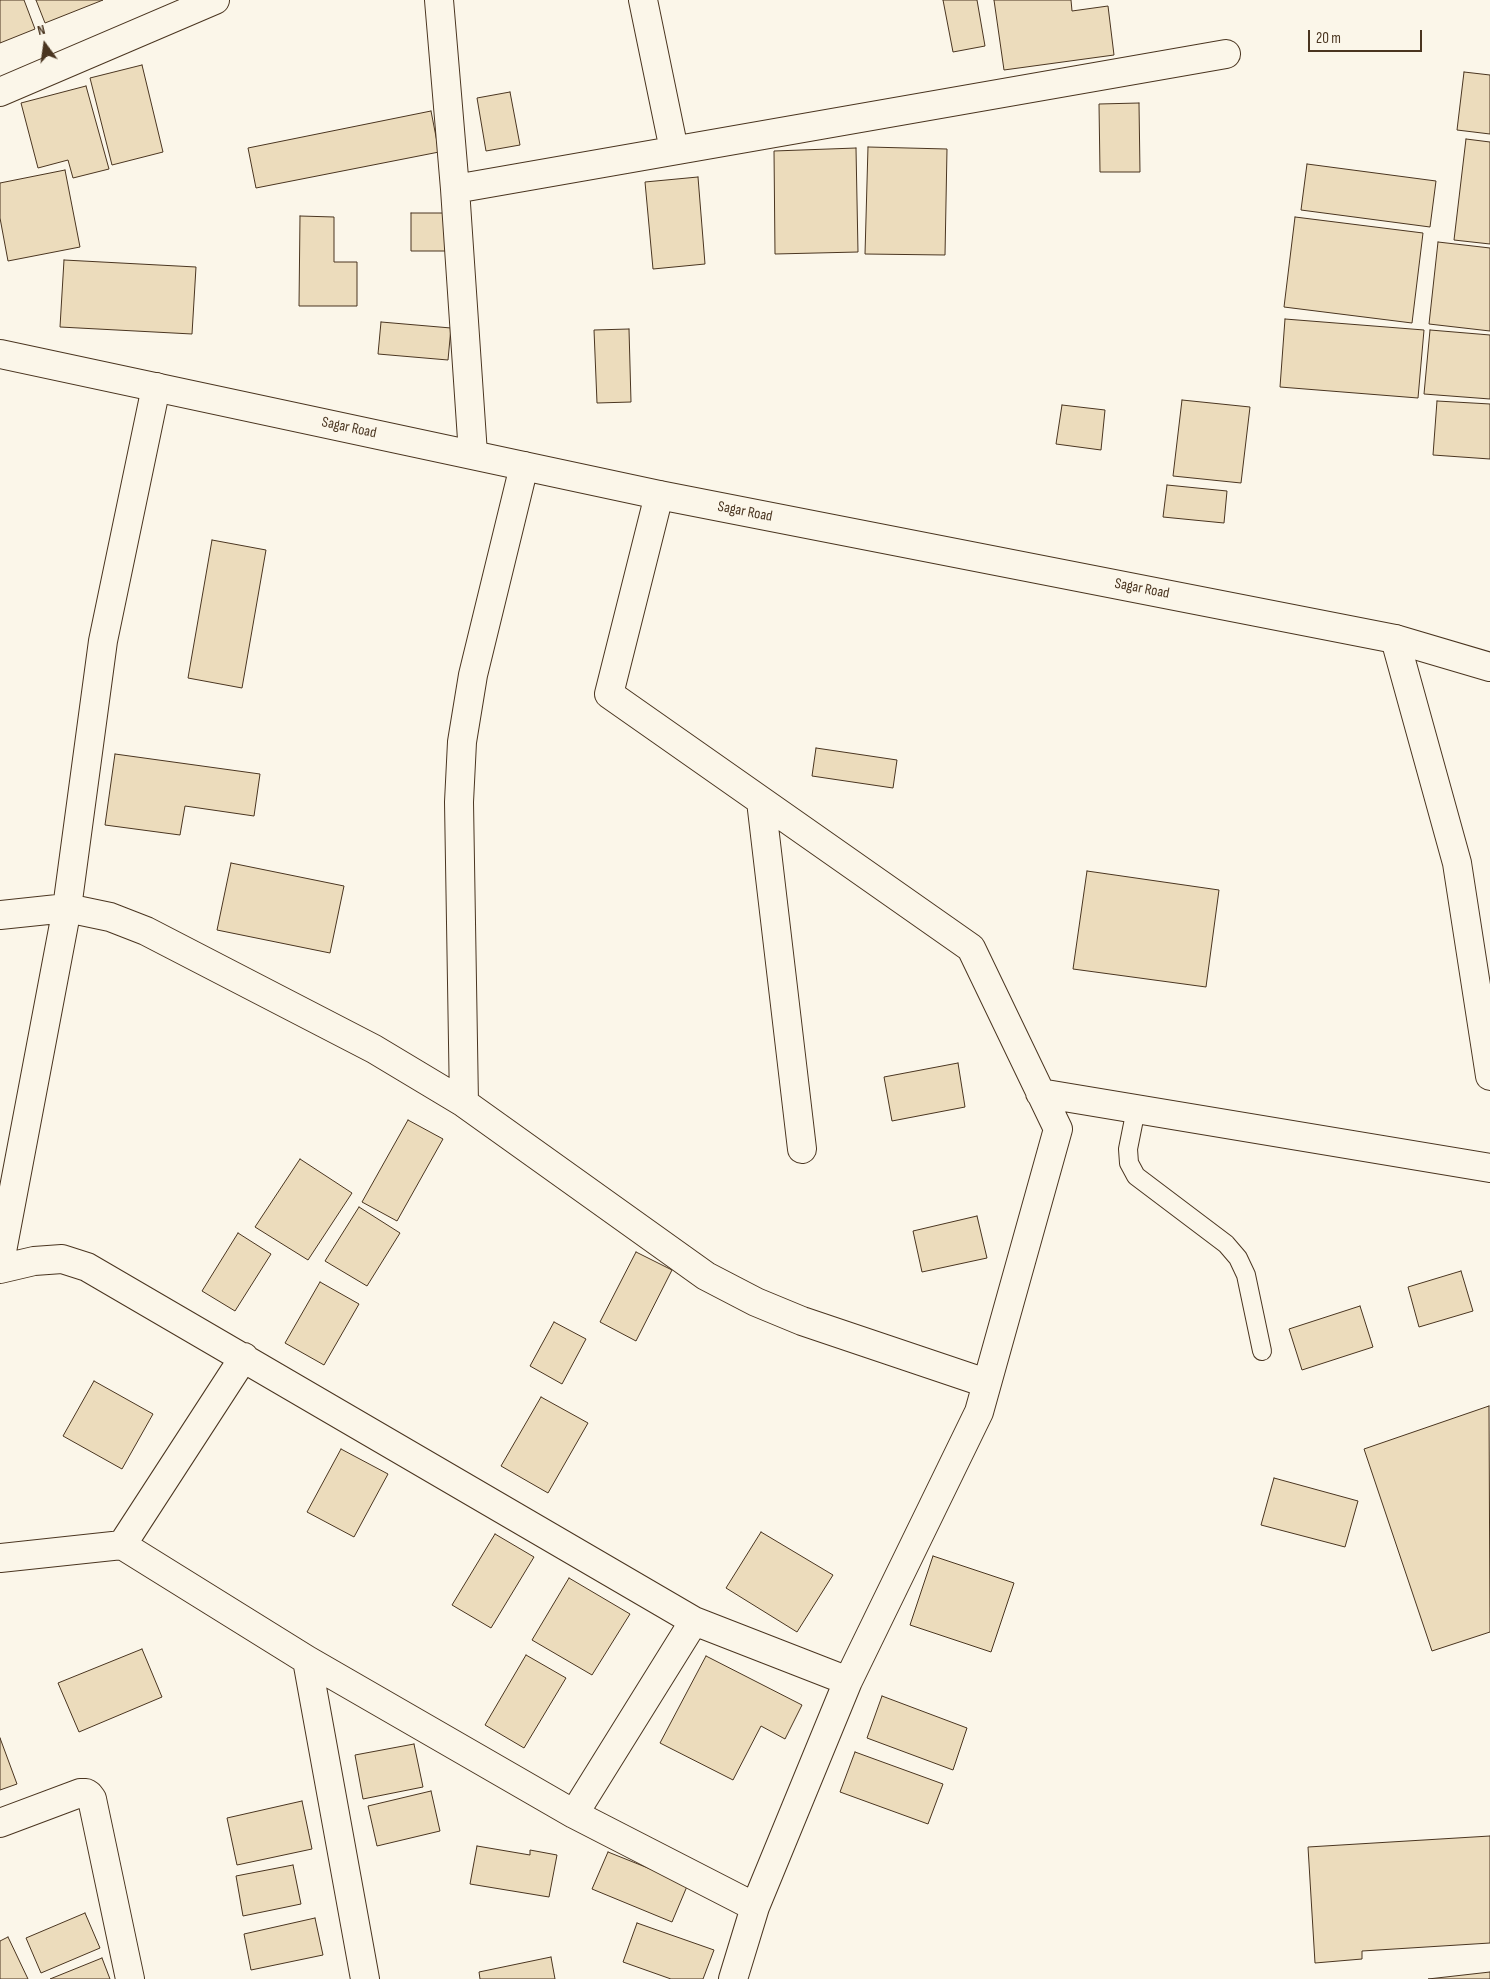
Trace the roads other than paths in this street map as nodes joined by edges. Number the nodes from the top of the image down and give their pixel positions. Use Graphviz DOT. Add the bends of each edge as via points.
graph roads {
  1 [pos="215,0"];
  2 [pos="439,0"];
  3 [pos="642,0"];
  4 [pos="1226,54"];
  5 [pos="0,92"];
  6 [pos="674,150"];
  7 [pos="455,189"];
  8 [pos="0,354"];
  9 [pos="156,387"];
  10 [pos="473,454"];
  11 [pos="524,466"];
  12 [pos="659,495"];
  13 [pos="1395,639"];
  14 [pos="1490,667"];
  15 [pos="761,801"];
  16 [pos="67,908"];
  17 [pos="0,915"];
  18 [pos="1490,1076"];
  19 [pos="1040,1093"];
  20 [pos="464,1103"];
  21 [pos="1136,1109"];
  22 [pos="802,1149"];
  23 [pos="1490,1168"];
  24 [pos="0,1262"];
  25 [pos="0,1269"];
  26 [pos="1262,1351"];
  27 [pos="244,1357"];
  28 [pos="986,1384"];
  29 [pos="122,1544"];
  30 [pos="0,1558"];
  31 [pos="694,1622"];
  32 [pos="307,1660"];
  33 [pos="848,1681"];
  34 [pos="574,1814"];
  35 [pos="0,1823"];
  36 [pos="755,1907"];
  37 [pos="130,1979"];
  38 [pos="365,1979"];
  39 [pos="732,1979"];
  1 -- 5 [label="main road"];
  2 -- 7 [label="main road"];
  3 -- 6 [label="main road"];
  4 -- 6 [label="main road"];
  6 -- 7 [label="main road"];
  7 -- 10 [label="main road"];
  8 -- 9 [label="main road, Sagar Road"];
  9 -- 10 [label="main road, Sagar Road"];
  9 -- 16 [label="main road" via="103,641"];
  10 -- 11 [label="main road, Sagar Road"];
  11 -- 12 [label="main road, Sagar Road"];
  11 -- 20 [label="main road" via="473,675 462,742 459,802"];
  12 -- 13 [label="main road, Sagar Road"];
  12 -- 15 [label="main road" via="609,694"];
  13 -- 14 [label="main road, Sagar Road"];
  13 -- 18 [label="main road" via="1457,863"];
  15 -- 19 [label="main road" via="971,948"];
  15 -- 22 [label="main road"];
  16 -- 17 [label="main road"];
  16 -- 20 [label="main road" via="110,917 146,931 374,1049"];
  16 -- 24 [label="main road"];
  19 -- 21 [label="main road"];
  19 -- 28 [label="main road" via="1058,1129"];
  20 -- 28 [label="main road" via="706,1276 802,1321"];
  21 -- 23 [label="main road"];
  21 -- 26 [label="lane" via="1128,1149 1129,1163 1136,1176 1226,1244 1238,1258 1246,1275"];
  25 -- 27 [label="main road" via="34,1260 62,1259 87,1267"];
  27 -- 29 [label="main road"];
  27 -- 31 [label="main road"];
  28 -- 33 [label="main road" via="979,1412"];
  29 -- 30 [label="main road"];
  29 -- 32 [label="main road"];
  31 -- 33 [label="main road"];
  31 -- 34 [label="main road"];
  32 -- 34 [label="main road"];
  32 -- 38 [label="main road"];
  33 -- 36 [label="main road"];
  34 -- 36 [label="main road"];
  35 -- 37 [label="main road" via="80,1793 89,1795"];
  36 -- 39 [label="main road"];
}
